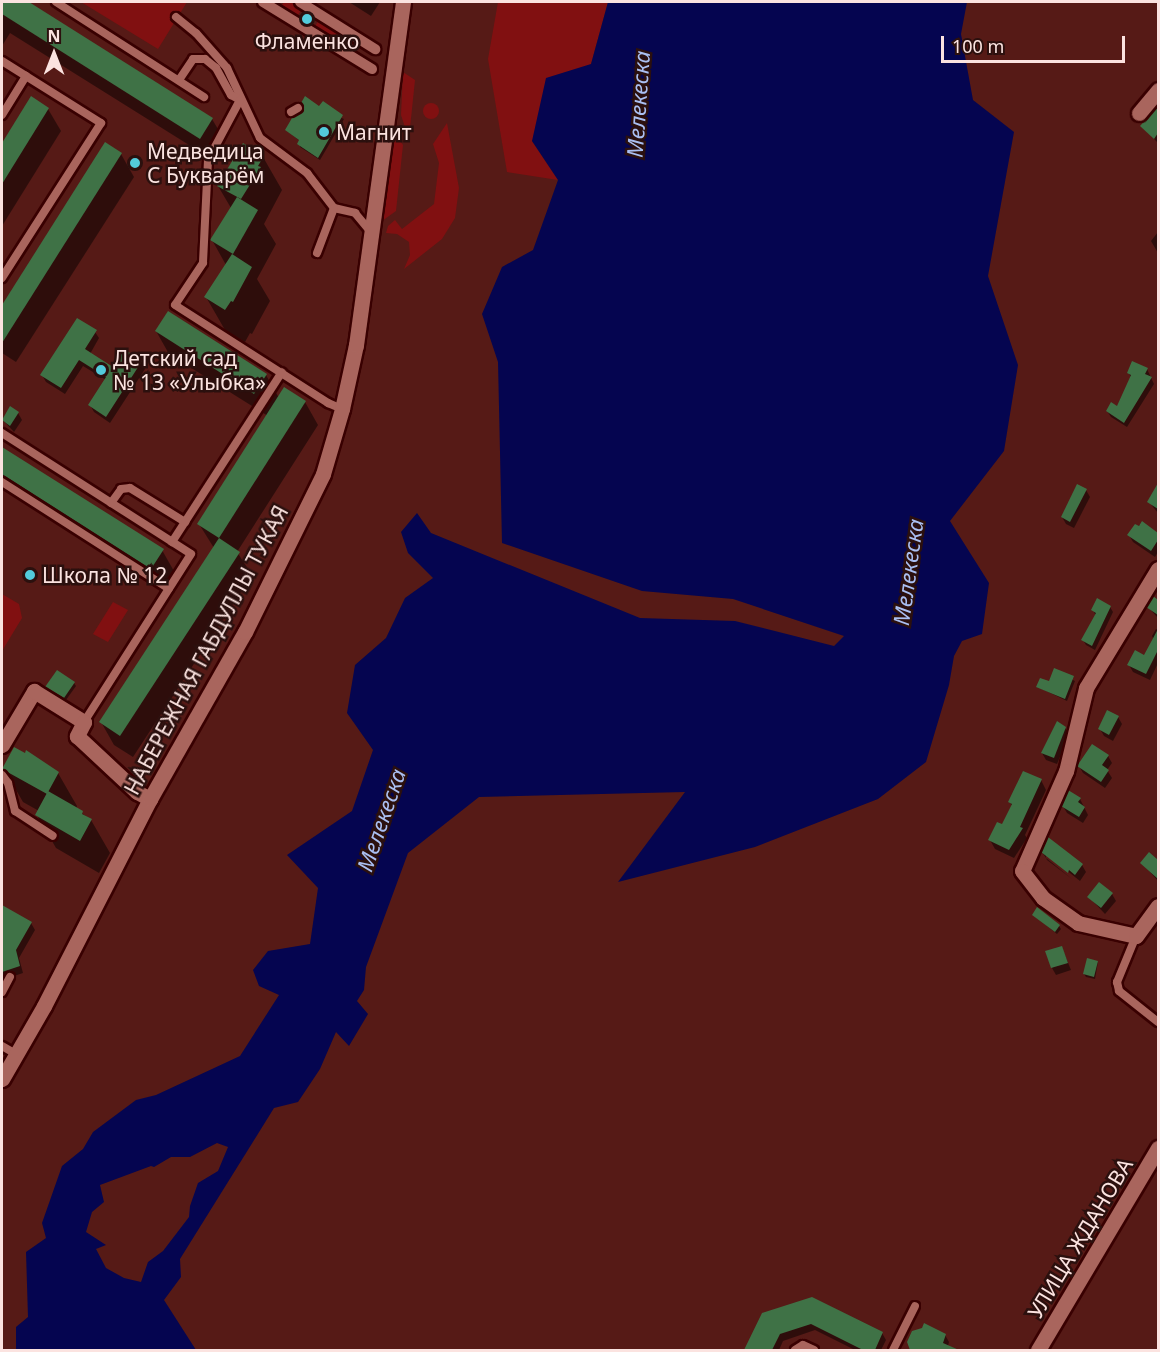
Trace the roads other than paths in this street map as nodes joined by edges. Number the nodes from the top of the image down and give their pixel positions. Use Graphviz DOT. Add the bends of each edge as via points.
graph roads {
  1 [pos="56,2"];
  2 [pos="263,2"];
  3 [pos="300,2"];
  4 [pos="403,2"];
  5 [pos="176,17"];
  6 [pos="375,49"];
  7 [pos="2,61"];
  8 [pos="372,69"];
  9 [pos="26,76"];
  10 [pos="179,80"];
  11 [pos="1158,90"];
  12 [pos="204,97"];
  13 [pos="240,100"];
  14 [pos="1138,113"];
  15 [pos="2,115"];
  16 [pos="334,208"];
  17 [pos="373,234"];
  18 [pos="317,253"];
  19 [pos="2,278"];
  20 [pos="282,372"];
  21 [pos="342,409"];
  22 [pos="2,433"];
  23 [pos="2,482"];
  24 [pos="111,503"];
  25 [pos="185,522"];
  26 [pos="172,542"];
  27 [pos="1158,569"];
  28 [pos="169,589"];
  29 [pos="84,722"];
  30 [pos="2,745"];
  31 [pos="2,774"];
  32 [pos="150,799"];
  33 [pos="53,836"];
  34 [pos="1158,906"];
  35 [pos="1136,936"];
  36 [pos="10,978"];
  37 [pos="2,992"];
  38 [pos="1158,1022"];
  39 [pos="2,1046"];
  40 [pos="16,1054"];
  41 [pos="2,1079"];
  42 [pos="1158,1148"];
  43 [pos="915,1306"];
  44 [pos="795,1350"];
  45 [pos="814,1350"];
  46 [pos="893,1350"];
  47 [pos="1038,1350"];
  1 -- 10 [label="lane"];
  2 -- 8 [label="street"];
  3 -- 6 [label="street"];
  4 -- 17 [label="main road, НАБЕРЕЖНАЯ ГАБДУЛЛЫ ТУКАЯ"];
  5 -- 13 [label="lane" via="227,68"];
  7 -- 9 [label="lane"];
  9 -- 15 [label="lane"];
  9 -- 19 [label="lane" via="101,123"];
  10 -- 12 [label="lane"];
  10 -- 13 [label="lane" via="193,59 205,59 216,68 231,95"];
  11 -- 14 [label="main road"];
  13 -- 16 [label="lane" via="260,138 307,172"];
  13 -- 20 [label="lane" via="208,160 203,263 175,305"];
  16 -- 17 [label="lane" via="354,213"];
  16 -- 18 [label="lane"];
  17 -- 21 [label="main road, НАБЕРЕЖНАЯ ГАБДУЛЛЫ ТУКАЯ"];
  20 -- 21 [label="lane"];
  20 -- 25 [label="lane"];
  21 -- 32 [label="main road, НАБЕРЕЖНАЯ ГАБДУЛЛЫ ТУКАЯ" via="323,474 280,564"];
  22 -- 24 [label="lane"];
  23 -- 28 [label="lane"];
  24 -- 25 [label="lane" via="121,489 130,488"];
  24 -- 26 [label="lane"];
  25 -- 26 [label="lane"];
  26 -- 28 [label="lane" via="191,554"];
  27 -- 35 [label="main road" via="1086,688 1066,771 1022,871 1043,897 1078,923"];
  28 -- 29 [label="lane"];
  29 -- 30 [label="main road" via="33,691"];
  29 -- 32 [label="main road" via="77,736 137,792"];
  31 -- 33 [label="lane" via="15,811"];
  32 -- 40 [label="main road, НАБЕРЕЖНАЯ ГАБДУЛЛЫ ТУКАЯ"];
  34 -- 35 [label="main road"];
  35 -- 38 [label="lane" via="1117,982 1119,991"];
  36 -- 37 [label="lane"];
  39 -- 40 [label="lane"];
  40 -- 41 [label="main road, НАБЕРЕЖНАЯ ГАБДУЛЛЫ ТУКАЯ"];
  42 -- 47 [label="main road, УЛИЦА ЖДАНОВА"];
  43 -- 46 [label="lane"];
  44 -- 45 [label="lane" via="803,1345"];
}
